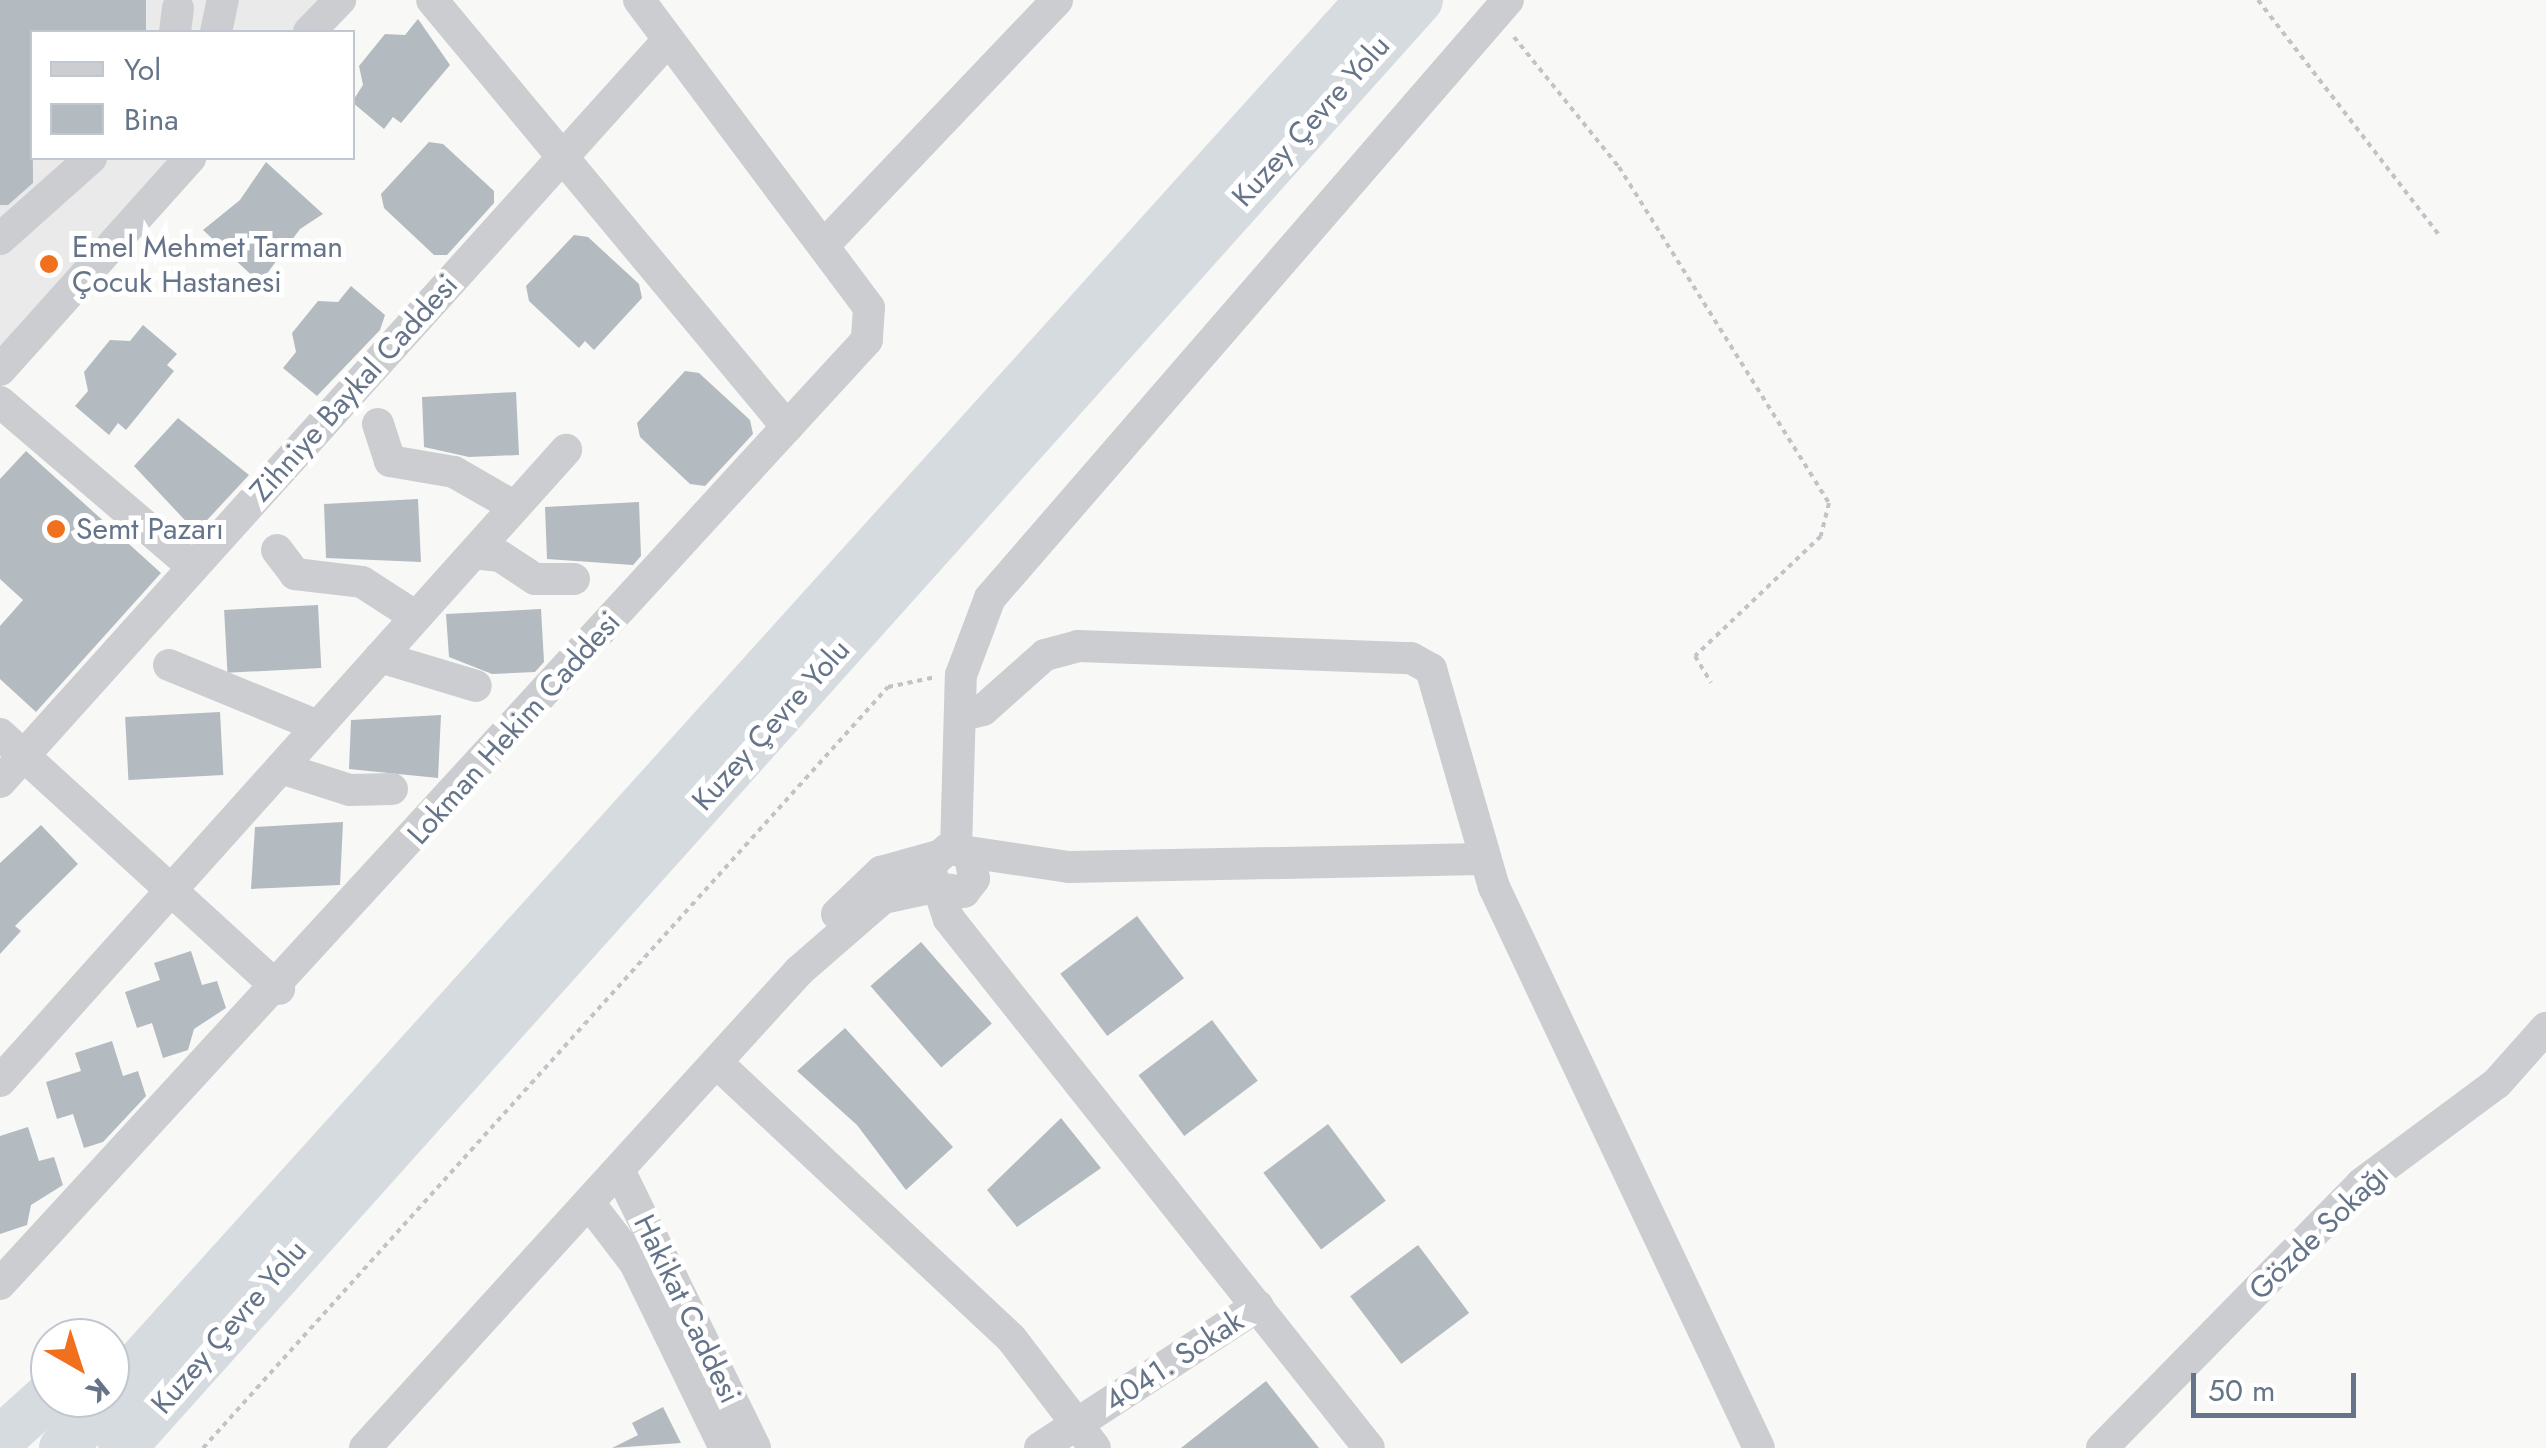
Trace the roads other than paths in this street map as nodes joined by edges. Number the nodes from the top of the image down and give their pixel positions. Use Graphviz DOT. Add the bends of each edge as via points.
graph roads {
  1 [pos="224,0"];
  2 [pos="340,0"];
  3 [pos="432,0"];
  4 [pos="639,0"];
  5 [pos="1057,0"];
  6 [pos="1370,0"];
  7 [pos="1418,0"];
  8 [pos="1500,8"];
  9 [pos="216,30"];
  10 [pos="312,30"];
  11 [pos="668,40"];
  12 [pos="562,158"];
  13 [pos="89,160"];
  14 [pos="180,161"];
  15 [pos="66,182"];
  16 [pos="0,240"];
  17 [pos="824,246"];
  18 [pos="0,260"];
  19 [pos="0,370"];
  20 [pos="0,402"];
  21 [pos="378,424"];
  22 [pos="787,427"];
  23 [pos="566,450"];
  24 [pos="515,506"];
  25 [pos="277,550"];
  26 [pos="474,552"];
  27 [pos="193,567"];
  28 [pos="574,579"];
  29 [pos="416,616"];
  30 [pos="380,657"];
  31 [pos="169,665"];
  32 [pos="476,686"];
  33 [pos="960,716"];
  34 [pos="318,726"];
  35 [pos="12,745"];
  36 [pos="281,768"];
  37 [pos="0,782"];
  38 [pos="392,789"];
  39 [pos="1483,859"];
  40 [pos="952,874"];
  41 [pos="175,886"];
  42 [pos="278,989"];
  43 [pos="2546,1028"];
  44 [pos="717,1063"];
  45 [pos="0,1081"];
  46 [pos="619,1170"];
  47 [pos="589,1203"];
  48 [pos="253,1239"];
  49 [pos="0,1284"];
  50 [pos="1258,1306"];
  51 [pos="130,1330"];
  52 [pos="130,1374"];
  53 [pos="174,1390"];
  54 [pos="30,1414"];
  55 [pos="90,1418"];
  56 [pos="1086,1436"];
  57 [pos="0,1440"];
  58 [pos="63,1448"];
  59 [pos="122,1448"];
  60 [pos="138,1448"];
  61 [pos="365,1448"];
  62 [pos="726,1448"];
  63 [pos="756,1448"];
  64 [pos="1040,1448"];
  65 [pos="1369,1448"];
  66 [pos="1758,1448"];
  67 [pos="2102,1448"];
  1 -- 9 [label="street"];
  2 -- 10 [label="street"];
  3 -- 12 [label="street"];
  4 -- 11 [label="street, Lokman Hekim Caddesi"];
  5 -- 17 [label="street"];
  6 -- 48 [label="highway, Kuzey Çevre Yolu"];
  7 -- 53 [label="highway, Kuzey Çevre Yolu"];
  8 -- 33 [label="street" via="1000,582 961,675"];
  11 -- 12 [label="street, Zihniye Baykal Caddesi"];
  11 -- 17 [label="street, Lokman Hekim Caddesi"];
  12 -- 22 [label="street"];
  12 -- 27 [label="street, Zihniye Baykal Caddesi"];
  13 -- 15 [label="street"];
  14 -- 19 [label="street"];
  15 -- 16 [label="street"];
  15 -- 18 [label="street" via="64,196"];
  17 -- 22 [label="street, Lokman Hekim Caddesi" via="869,308 870,332"];
  20 -- 27 [label="street"];
  21 -- 24 [label="street" via="380,452 390,461 454,472"];
  22 -- 42 [label="street, Lokman Hekim Caddesi"];
  23 -- 24 [label="street"];
  24 -- 26 [label="street"];
  25 -- 29 [label="street" via="295,574 362,582"];
  26 -- 28 [label="street" via="500,556 535,579"];
  26 -- 29 [label="street"];
  27 -- 35 [label="street, Zihniye Baykal Caddesi"];
  29 -- 30 [label="street"];
  30 -- 32 [label="street"];
  30 -- 34 [label="street"];
  31 -- 34 [label="street"];
  33 -- 39 [label="street" via="983,710 1045,655 1078,646 1412,658 1443,688"];
  33 -- 40 [label="street"];
  34 -- 36 [label="street"];
  35 -- 37 [label="street, Zihniye Baykal Caddesi"];
  35 -- 41 [label="street"];
  36 -- 38 [label="street" via="350,790"];
  36 -- 41 [label="street"];
  39 -- 40 [label="street"];
  39 -- 66 [label="street"];
  40 -- 44 [label="street" via="867,881"];
  40 -- 50 [label="street" via="949,920 996,968"];
  41 -- 42 [label="street"];
  41 -- 45 [label="street"];
  42 -- 49 [label="street, Lokman Hekim Caddesi"];
  43 -- 67 [label="street, Gözde Sokağı" via="2497,1083 2361,1184"];
  44 -- 46 [label="street"];
  44 -- 56 [label="street" via="1011,1338"];
  46 -- 47 [label="street"];
  46 -- 63 [label="street, Hakikat Caddesi"];
  47 -- 61 [label="street"];
  47 -- 62 [label="street, Hakikat Caddesi" via="636,1263"];
  48 -- 51 [label="highway"];
  48 -- 52 [label="highway, Kuzey Çevre Yolu"];
  50 -- 56 [label="street, 4041. Sokak"];
  50 -- 65 [label="street"];
  53 -- 59 [label="highway, Kuzey Çevre Yolu"];
  53 -- 60 [label="highway"];
  54 -- 57 [label="highway"];
  55 -- 58 [label="highway, Kuzey Çevre Yolu"];
  56 -- 64 [label="street, 4041. Sokak"];
}
